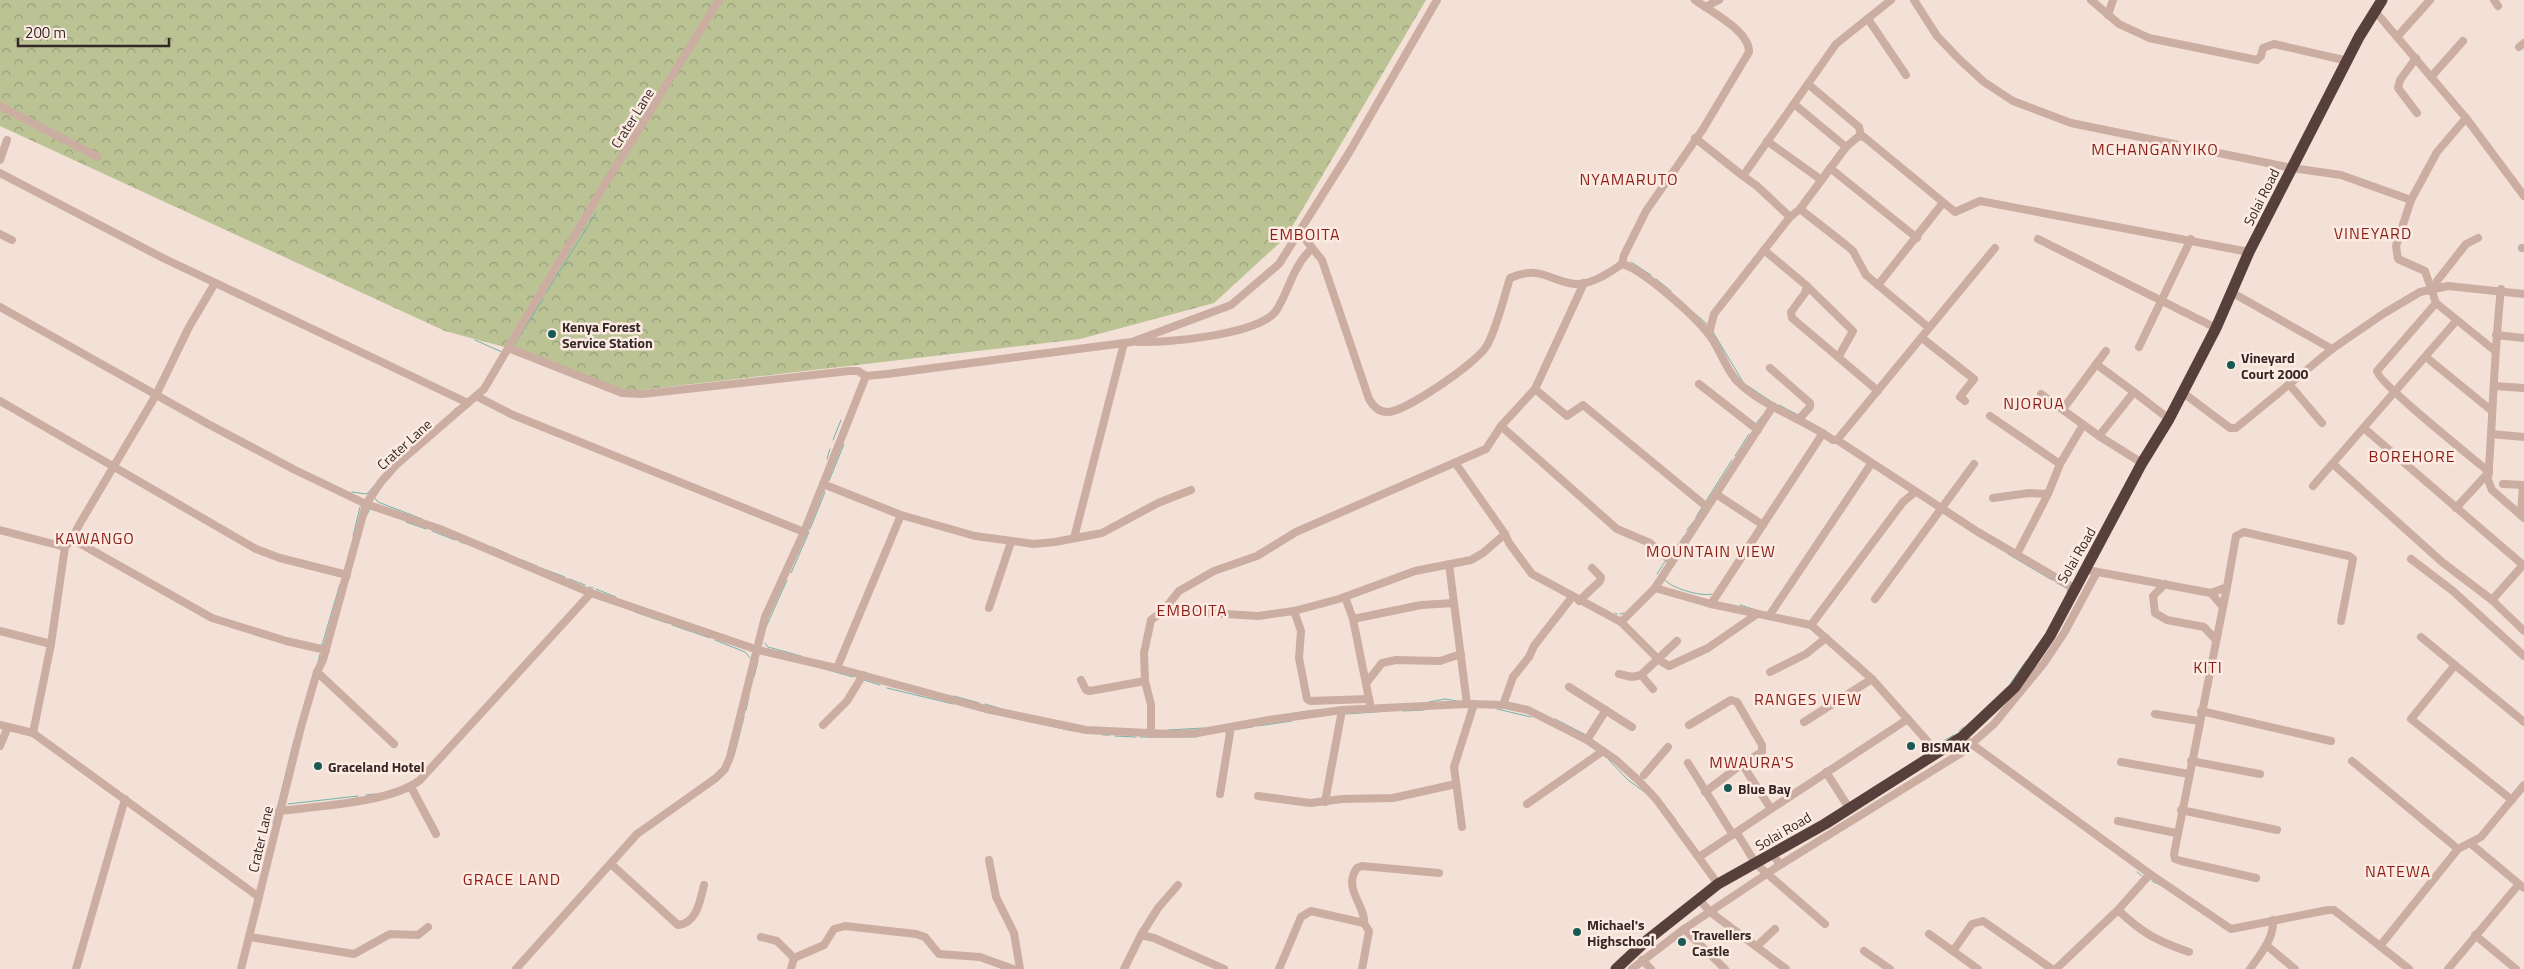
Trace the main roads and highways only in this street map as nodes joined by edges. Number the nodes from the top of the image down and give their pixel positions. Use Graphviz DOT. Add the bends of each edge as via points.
graph roads {
  1 [pos="2382,0"];
  2 [pos="1616,969"];
  1 -- 2 [label="highway, Solai Road" via="2249,252 2216,328 2142,463 2092,571 2074,588 2030,668 1966,740 1937,752 1773,854 1718,884"];
}
